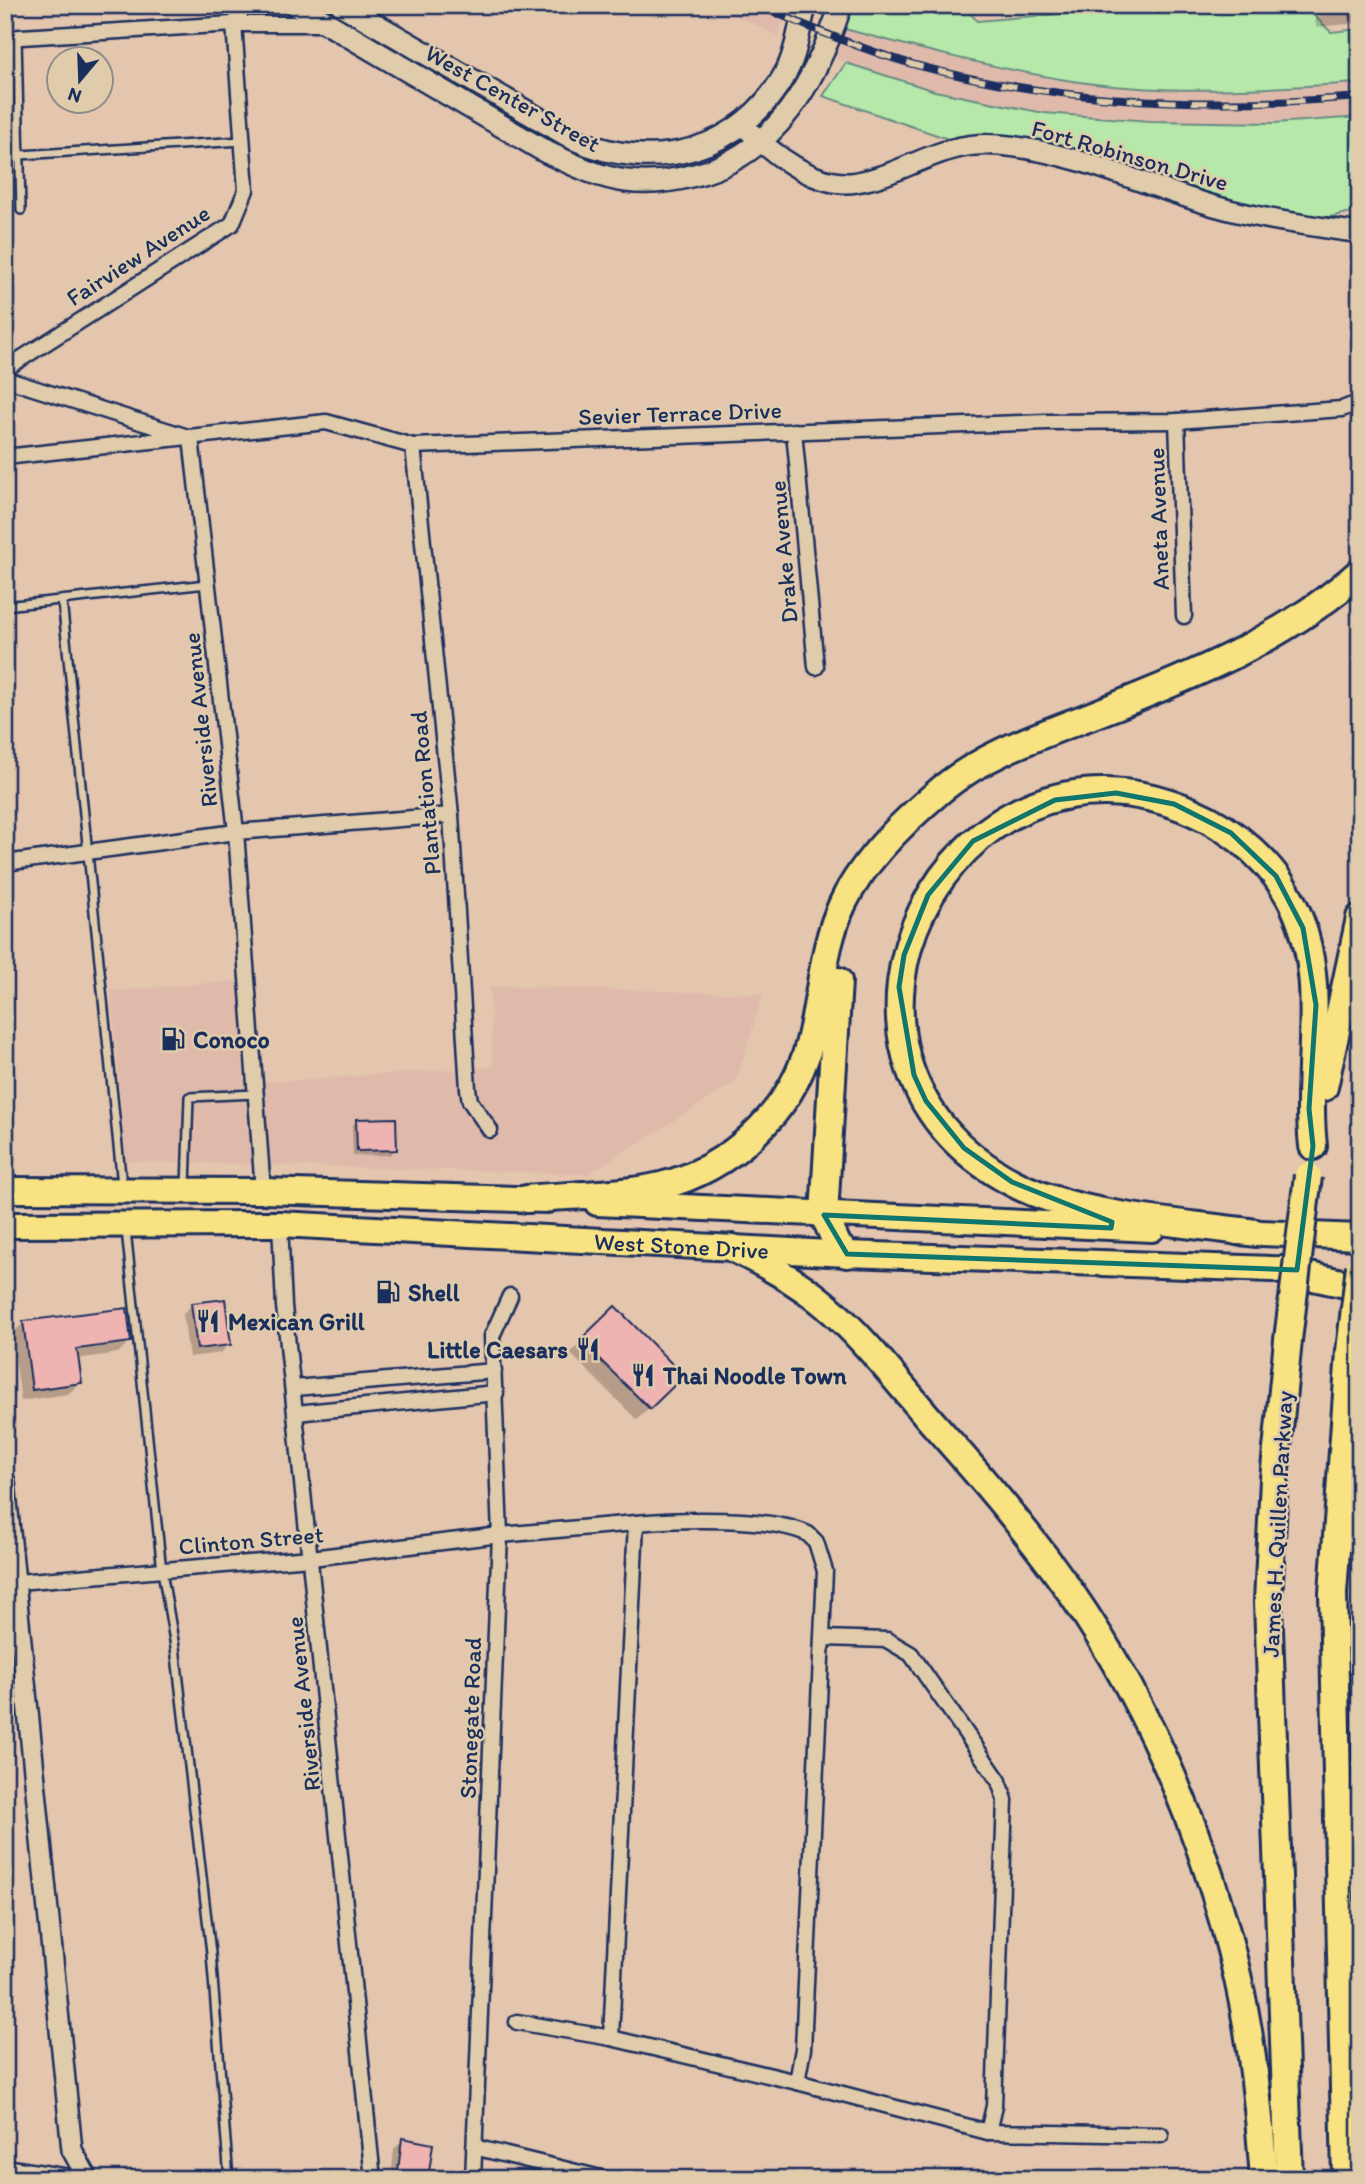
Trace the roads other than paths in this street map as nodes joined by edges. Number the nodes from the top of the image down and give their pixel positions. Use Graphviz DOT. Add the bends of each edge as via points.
graph roads {
  1 [pos="245,5"];
  2 [pos="296,5"];
  3 [pos="342,5"];
  4 [pos="806,5"];
  5 [pos="850,5"];
  6 [pos="839,13"];
  7 [pos="327,23"];
  8 [pos="234,24"];
  9 [pos="11,38"];
  10 [pos="742,124"];
  11 [pos="242,141"];
  12 [pos="761,143"];
  13 [pos="19,155"];
  14 [pos="5,156"];
  15 [pos="21,210"];
  16 [pos="1360,233"];
  17 [pos="5,369"];
  18 [pos="5,379"];
  19 [pos="1360,402"];
  20 [pos="1177,421"];
  21 [pos="794,431"];
  22 [pos="191,438"];
  23 [pos="413,446"];
  24 [pos="5,457"];
  25 [pos="1360,572"];
  26 [pos="208,584"];
  27 [pos="62,600"];
  28 [pos="5,606"];
  29 [pos="1184,616"];
  30 [pos="816,667"];
  31 [pos="451,815"];
  32 [pos="236,832"];
  33 [pos="86,852"];
  34 [pos="873,859"];
  35 [pos="5,863"];
  36 [pos="1360,918"];
  37 [pos="257,1094"];
  38 [pos="491,1130"];
  39 [pos="1313,1146"];
  40 [pos="123,1189"];
  41 [pos="5,1190"];
  42 [pos="185,1190"];
  43 [pos="263,1191"];
  44 [pos="486,1199"];
  45 [pos="527,1199"];
  46 [pos="824,1215"];
  47 [pos="280,1224"];
  48 [pos="5,1225"];
  49 [pos="126,1225"];
  50 [pos="1256,1233"];
  51 [pos="1360,1237"];
  52 [pos="733,1248"];
  53 [pos="847,1254"];
  54 [pos="1360,1269"];
  55 [pos="1281,1270"];
  56 [pos="1360,1287"];
  57 [pos="510,1296"];
  58 [pos="1350,1351"];
  59 [pos="494,1371"];
  60 [pos="293,1388"];
  61 [pos="496,1393"];
  62 [pos="296,1413"];
  63 [pos="5,1482"];
  64 [pos="636,1523"];
  65 [pos="500,1535"];
  66 [pos="1360,1539"];
  67 [pos="311,1558"];
  68 [pos="162,1571"];
  69 [pos="10,1583"];
  70 [pos="824,1638"];
  71 [pos="517,2022"];
  72 [pos="611,2038"];
  73 [pos="797,2082"];
  74 [pos="988,2132"];
  75 [pos="1161,2135"];
  76 [pos="474,2147"];
  77 [pos="5,2167"];
  78 [pos="82,2179"];
  79 [pos="88,2179"];
  80 [pos="229,2179"];
  81 [pos="373,2179"];
  82 [pos="473,2179"];
  83 [pos="605,2179"];
  84 [pos="1264,2179"];
  85 [pos="1289,2179"];
  86 [pos="1346,2179"];
  1 -- 8 [label="street"];
  2 -- 7 [label="main road, West Center Street"];
  3 -- 10 [label="main road, West Center Street" via="599,150 622,156 677,153"];
  4 -- 10 [label="main road, West Center Street" via="788,69 775,91"];
  5 -- 6 [label="main road, West Center Street"];
  6 -- 12 [label="main road, West Center Street" via="805,89"];
  7 -- 8 [label="street"];
  7 -- 12 [label="main road, West Center Street" via="588,172 627,181 670,181 724,165"];
  8 -- 9 [label="street"];
  8 -- 11 [label="street, Fairview Avenue"];
  9 -- 13 [label="lane"];
  10 -- 12 [label="street, Fort Robinson Drive"];
  11 -- 13 [label="lane"];
  11 -- 17 [label="street, Fairview Avenue" via="246,190 232,224"];
  12 -- 16 [label="street, Fort Robinson Drive" via="825,180 856,183 963,144 1051,152 1238,211"];
  13 -- 14 [label="lane"];
  13 -- 15 [label="lane"];
  18 -- 22 [label="street"];
  19 -- 20 [label="street, Sevier Terrace Drive" via="1342,409"];
  20 -- 21 [label="street, Sevier Terrace Drive"];
  20 -- 29 [label="street, Aneta Avenue"];
  21 -- 23 [label="street, Sevier Terrace Drive"];
  21 -- 30 [label="street, Drake Avenue"];
  22 -- 23 [label="street, Sevier Terrace Drive" via="326,422"];
  22 -- 24 [label="street, Sevier Terrace Drive"];
  22 -- 26 [label="street, Riverside Avenue"];
  23 -- 31 [label="street, Plantation Road"];
  25 -- 34 [label="highway" via="1295,620 1236,654 978,765 906,821"];
  26 -- 27 [label="lane"];
  26 -- 32 [label="street, Riverside Avenue"];
  27 -- 28 [label="lane"];
  27 -- 33 [label="lane"];
  31 -- 32 [label="street"];
  31 -- 38 [label="street, Plantation Road" via="468,1089 470,1101"];
  32 -- 33 [label="street"];
  32 -- 37 [label="street, Riverside Avenue"];
  33 -- 35 [label="street"];
  33 -- 40 [label="lane"];
  34 -- 45 [label="highway" via="844,901 832,930 801,1069 759,1129 720,1163 660,1187"];
  34 -- 46 [label="highway" via="840,961"];
  36 -- 39 [label="highway, James H. Quillen Parkway"];
  37 -- 42 [label="lane" via="189,1097"];
  37 -- 43 [label="street, Riverside Avenue"];
  39 -- 50 [label="highway" via="1309,1109 1316,1005 1303,928 1276,876 1231,833 1174,804 1145,796 1116,793 1064,798 1026,810 973,841 928,895 904,955 900,1019 914,1075 926,1101 964,1148 1012,1182 1062,1203"];
  39 -- 85 [label="highway, James H. Quillen Parkway, bridge" via="1274,1479 1268,1602"];
  40 -- 41 [label="highway, West Stone Drive"];
  40 -- 42 [label="highway, West Stone Drive"];
  42 -- 43 [label="highway, West Stone Drive"];
  43 -- 44 [label="highway, West Stone Drive"];
  43 -- 49 [label="highway" via="245,1208 158,1209"];
  44 -- 45 [label="highway, West Stone Drive"];
  44 -- 47 [label="highway" via="461,1210 305,1206 289,1213"];
  45 -- 46 [label="highway, West Stone Drive"];
  46 -- 50 [label="highway, West Stone Drive"];
  46 -- 53 [label="highway" via="838,1246"];
  47 -- 49 [label="highway, West Stone Drive"];
  47 -- 52 [label="highway, West Stone Drive"];
  47 -- 60 [label="street, Riverside Avenue"];
  48 -- 49 [label="highway, West Stone Drive"];
  49 -- 68 [label="lane"];
  50 -- 51 [label="highway, West Stone Drive"];
  52 -- 53 [label="highway, West Stone Drive"];
  52 -- 84 [label="highway" via="776,1269 841,1319 1055,1570 1124,1681 1177,1790 1223,1920 1249,2034"];
  53 -- 55 [label="highway, West Stone Drive"];
  54 -- 55 [label="highway, West Stone Drive"];
  54 -- 58 [label="highway, bridge"];
  55 -- 56 [label="highway"];
  57 -- 59 [label="street, Stonegate Road" via="492,1336"];
  58 -- 66 [label="highway"];
  58 -- 86 [label="highway" via="1333,1593"];
  59 -- 60 [label="street"];
  59 -- 61 [label="street, Stonegate Road"];
  60 -- 62 [label="street, Riverside Avenue"];
  61 -- 62 [label="street"];
  61 -- 65 [label="street, Stonegate Road"];
  62 -- 67 [label="street, Riverside Avenue"];
  63 -- 69 [label="street"];
  64 -- 65 [label="street, Clinton Street"];
  64 -- 70 [label="street, Clinton Street" via="774,1524 808,1534 823,1558"];
  64 -- 72 [label="street"];
  65 -- 67 [label="street, Clinton Street"];
  65 -- 76 [label="street, Stonegate Road"];
  67 -- 68 [label="street, Clinton Street"];
  67 -- 81 [label="street, Riverside Avenue"];
  68 -- 69 [label="street, Clinton Street"];
  68 -- 80 [label="lane" via="211,1953"];
  69 -- 79 [label="street" via="72,2150"];
  70 -- 73 [label="street, Clinton Street" via="803,2049"];
  70 -- 74 [label="street" via="887,1640 911,1654 999,1781 1006,1800 994,2106"];
  71 -- 72 [label="street"];
  72 -- 73 [label="street"];
  73 -- 74 [label="street"];
  74 -- 75 [label="street"];
  76 -- 82 [label="street, Stonegate Road"];
  76 -- 83 [label="street"];
  77 -- 78 [label="street"];
}
